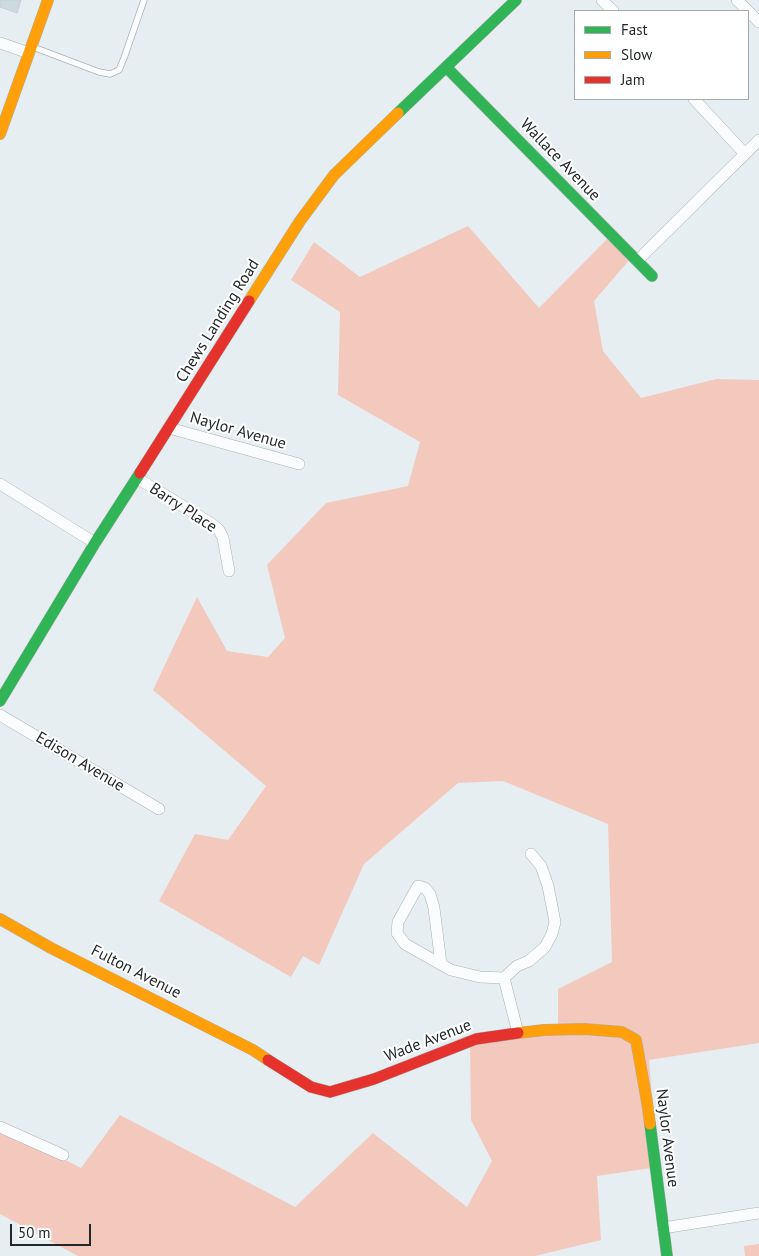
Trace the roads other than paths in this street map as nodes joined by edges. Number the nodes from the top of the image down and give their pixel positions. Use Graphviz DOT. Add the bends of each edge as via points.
graph roads {
  1 [pos="48,0"];
  2 [pos="144,0"];
  3 [pos="516,0"];
  4 [pos="602,0"];
  5 [pos="736,0"];
  6 [pos="612,10"];
  7 [pos="746,10"];
  8 [pos="749,12"];
  9 [pos="759,22"];
  10 [pos="0,42"];
  11 [pos="30,50"];
  12 [pos="446,67"];
  13 [pos="695,100"];
  14 [pos="0,134"];
  15 [pos="759,140"];
  16 [pos="745,154"];
  17 [pos="637,261"];
  18 [pos="652,276"];
  19 [pos="169,428"];
  20 [pos="299,464"];
  21 [pos="137,478"];
  22 [pos="0,484"];
  23 [pos="95,543"];
  24 [pos="229,571"];
  25 [pos="0,700"];
  26 [pos="0,715"];
  27 [pos="159,809"];
  28 [pos="531,854"];
  29 [pos="0,919"];
  30 [pos="441,964"];
  31 [pos="504,978"];
  32 [pos="622,1032"];
  33 [pos="518,1033"];
  34 [pos="258,1053"];
  35 [pos="0,1127"];
  36 [pos="63,1156"];
  37 [pos="759,1213"];
  38 [pos="663,1228"];
  39 [pos="667,1256"];
  1 -- 11 [label="street"];
  2 -- 11 [label="lane" via="119,70 110,74"];
  3 -- 12 [label="street, Chews Landing Road"];
  4 -- 6 [label="street"];
  5 -- 7 [label="street"];
  8 -- 9 [label="street"];
  10 -- 11 [label="street"];
  11 -- 14 [label="street"];
  12 -- 17 [label="street, Wallace Avenue"];
  12 -- 19 [label="street, Chews Landing Road" via="334,175 300,221"];
  13 -- 16 [label="street"];
  15 -- 16 [label="street"];
  16 -- 17 [label="street"];
  17 -- 18 [label="street, Wallace Avenue"];
  19 -- 20 [label="street, Naylor Avenue"];
  19 -- 21 [label="street, Chews Landing Road"];
  21 -- 23 [label="street, Chews Landing Road"];
  21 -- 24 [label="street, Barry Place" via="219,530"];
  22 -- 23 [label="street"];
  23 -- 25 [label="street, Chews Landing Road"];
  26 -- 27 [label="street, Edison Avenue"];
  28 -- 31 [label="street" via="541,866 555,922 545,947"];
  29 -- 34 [label="street, Fulton Avenue"];
  30 -- 30 [label="street" via="405,944 397,933 398,922 418,886 430,894"];
  30 -- 31 [label="street" via="480,977"];
  31 -- 33 [label="street"];
  32 -- 33 [label="street, Wade Avenue" via="584,1029"];
  32 -- 38 [label="street, Naylor Avenue" via="636,1040"];
  33 -- 34 [label="street, Wade Avenue" via="476,1039 374,1079 330,1092 312,1087"];
  35 -- 36 [label="street"];
  37 -- 38 [label="street"];
  38 -- 39 [label="street, Naylor Avenue"];
}
